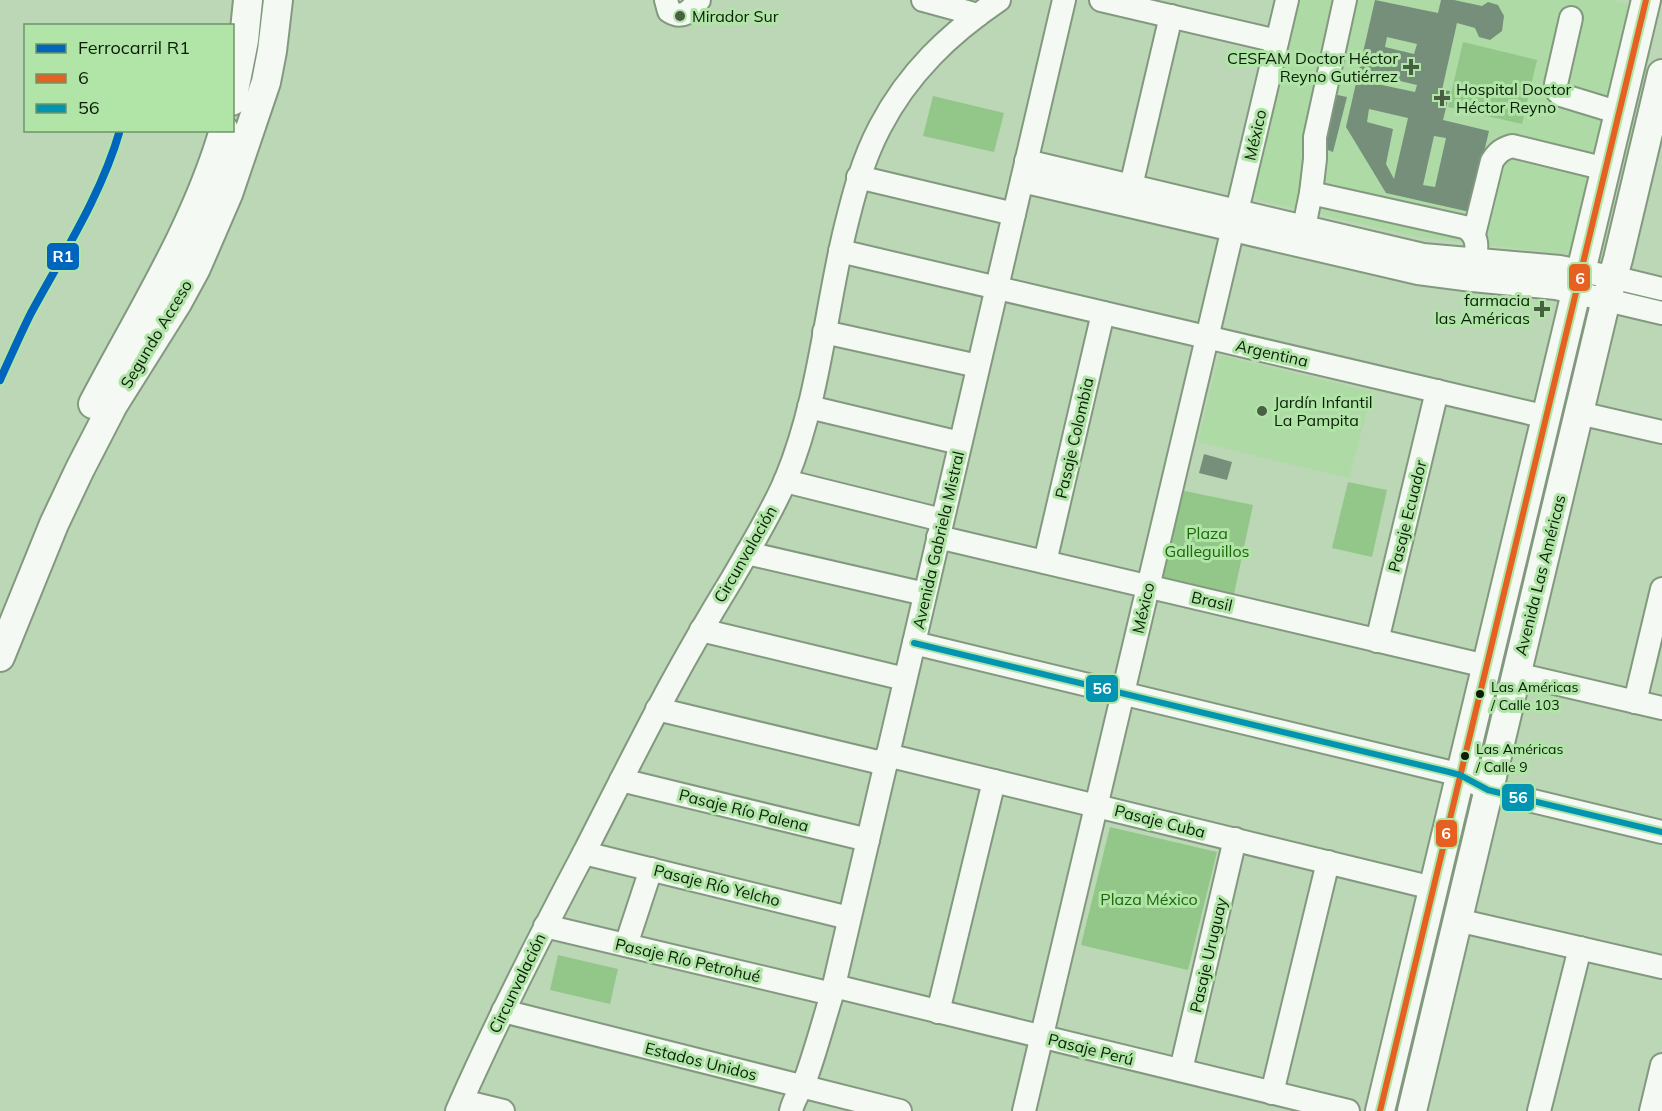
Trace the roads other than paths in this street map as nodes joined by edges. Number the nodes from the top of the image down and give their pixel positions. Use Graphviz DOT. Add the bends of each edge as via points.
graph roads {
  1 [pos="248,0"];
  2 [pos="278,0"];
  3 [pos="666,0"];
  4 [pos="699,0"];
  5 [pos="922,0"];
  6 [pos="999,0"];
  7 [pos="1064,0"];
  8 [pos="1101,0"];
  9 [pos="1287,0"];
  10 [pos="1345,0"];
  11 [pos="1647,3"];
  12 [pos="978,15"];
  13 [pos="1171,16"];
  14 [pos="1571,18"];
  15 [pos="1277,41"];
  16 [pos="1662,75"];
  17 [pos="234,91"];
  18 [pos="1620,113"];
  19 [pos="1656,130"];
  20 [pos="223,132"];
  21 [pos="1606,169"];
  22 [pos="1024,171"];
  23 [pos="858,177"];
  24 [pos="1131,186"];
  25 [pos="1311,193"];
  26 [pos="1014,214"];
  27 [pos="1234,220"];
  28 [pos="1304,227"];
  29 [pos="1474,234"];
  30 [pos="840,251"];
  31 [pos="1473,270"];
  32 [pos="1580,281"];
  33 [pos="1609,288"];
  34 [pos="996,289"];
  35 [pos="1662,289"];
  36 [pos="1662,312"];
  37 [pos="1103,313"];
  38 [pos="824,332"];
  39 [pos="1207,338"];
  40 [pos="978,366"];
  41 [pos="1437,391"];
  42 [pos="809,407"];
  43 [pos="1579,413"];
  44 [pos="1547,417"];
  45 [pos="1662,432"];
  46 [pos="960,443"];
  47 [pos="785,481"];
  48 [pos="940,528"];
  49 [pos="747,553"];
  50 [pos="1045,562"];
  51 [pos="1148,586"];
  52 [pos="1662,589"];
  53 [pos="925,594"];
  54 [pos="0,607"];
  55 [pos="701,630"];
  56 [pos="1377,640"];
  57 [pos="914,643"];
  58 [pos="0,657"];
  59 [pos="1486,666"];
  60 [pos="1516,674"];
  61 [pos="905,679"];
  62 [pos="1123,693"];
  63 [pos="1635,702"];
  64 [pos="1662,708"];
  65 [pos="657,709"];
  66 [pos="887,760"];
  67 [pos="1460,775"];
  68 [pos="621,780"];
  69 [pos="994,781"];
  70 [pos="1488,790"];
  71 [pos="1096,806"];
  72 [pos="1662,832"];
  73 [pos="1235,839"];
  74 [pos="868,840"];
  75 [pos="584,853"];
  76 [pos="1328,862"];
  77 [pos="651,869"];
  78 [pos="1433,888"];
  79 [pos="849,918"];
  80 [pos="1457,920"];
  81 [pos="545,926"];
  82 [pos="626,945"];
  83 [pos="1580,948"];
  84 [pos="1662,967"];
  85 [pos="833,990"];
  86 [pos="503,1011"];
  87 [pos="938,1012"];
  88 [pos="1041,1037"];
  89 [pos="1662,1065"];
  90 [pos="1181,1070"];
  91 [pos="803,1086"];
  92 [pos="1272,1093"];
  93 [pos="460,1106"];
  94 [pos="503,1111"];
  95 [pos="791,1111"];
  96 [pos="900,1111"];
  97 [pos="1024,1111"];
  98 [pos="1348,1111"];
  99 [pos="1380,1111"];
  100 [pos="1412,1111"];
  101 [pos="1539,1111"];
  102 [pos="1651,1111"];
  1 -- 17 [label="main road"];
  2 -- 58 [label="main road, Segundo Acceso" via="266,81 225,203 177,303 113,405 80,469"];
  3 -- 4 [label="street" via="669,11 675,15 690,11"];
  5 -- 12 [label="street"];
  6 -- 12 [label="street, Circunvalación"];
  7 -- 22 [label="street, Avenida Gabriela Mistral"];
  8 -- 13 [label="street"];
  9 -- 15 [label="street, México"];
  10 -- 25 [label="street" via="1314,137"];
  11 -- 18 [label="main road, Avenida Las Américas"];
  12 -- 23 [label="street, Circunvalación" via="939,46 906,84 879,129"];
  13 -- 15 [label="street"];
  13 -- 24 [label="street"];
  14 -- 18 [label="street" via="1557,91"];
  15 -- 27 [label="street, México"];
  16 -- 19 [label="main road, Avenida Las Américas"];
  18 -- 21 [label="main road, Avenida Las Américas"];
  19 -- 33 [label="main road, Avenida Las Américas"];
  20 -- 54 [label="main road, Segundo Acceso" via="191,220 59,471"];
  21 -- 29 [label="street" via="1512,146 1503,148 1492,161"];
  21 -- 32 [label="main road, Avenida Las Américas"];
  22 -- 24 [label="street"];
  22 -- 26 [label="street, Avenida Gabriela Mistral"];
  22 -- 27 [label="street"];
  23 -- 26 [label="street"];
  23 -- 30 [label="street, Circunvalación"];
  24 -- 27 [label="street"];
  25 -- 28 [label="street"];
  25 -- 29 [label="street" via="1464,227"];
  26 -- 34 [label="street, Avenida Gabriela Mistral"];
  27 -- 28 [label="street"];
  27 -- 31 [label="street" via="1418,273"];
  27 -- 39 [label="street, México"];
  28 -- 31 [label="street"];
  29 -- 31 [label="street" via="1477,243"];
  30 -- 34 [label="street, Argentina"];
  30 -- 38 [label="street, Circunvalación"];
  31 -- 32 [label="street" via="1543,265"];
  32 -- 33 [label="street"];
  32 -- 44 [label="main road, Avenida Las Américas"];
  33 -- 35 [label="street"];
  33 -- 36 [label="street"];
  33 -- 43 [label="main road, Avenida Las Américas"];
  34 -- 37 [label="street, Argentina"];
  34 -- 40 [label="street, Avenida Gabriela Mistral"];
  37 -- 39 [label="street, Argentina"];
  37 -- 50 [label="street, Pasaje Colombia"];
  38 -- 40 [label="street"];
  38 -- 42 [label="street, Circunvalación"];
  39 -- 41 [label="street, Argentina"];
  39 -- 51 [label="street, México"];
  40 -- 46 [label="street, Avenida Gabriela Mistral"];
  41 -- 44 [label="street, Argentina"];
  41 -- 56 [label="street, Pasaje Ecuador"];
  42 -- 46 [label="street"];
  42 -- 47 [label="street, Circunvalación"];
  43 -- 45 [label="street"];
  43 -- 60 [label="main road, Avenida Las Américas"];
  44 -- 59 [label="main road, Avenida Las Américas"];
  46 -- 48 [label="street, Avenida Gabriela Mistral"];
  47 -- 48 [label="street, Brasil"];
  47 -- 49 [label="street, Circunvalación"];
  48 -- 50 [label="street, Brasil"];
  48 -- 53 [label="street, Avenida Gabriela Mistral"];
  49 -- 53 [label="street"];
  49 -- 55 [label="street, Circunvalación"];
  50 -- 51 [label="street, Brasil"];
  51 -- 56 [label="street, Brasil"];
  51 -- 62 [label="street, México"];
  52 -- 63 [label="street"];
  53 -- 57 [label="street, Avenida Gabriela Mistral"];
  55 -- 61 [label="street"];
  55 -- 65 [label="street, Circunvalación"];
  56 -- 59 [label="street, Brasil"];
  57 -- 61 [label="street, Avenida Gabriela Mistral"];
  57 -- 62 [label="street"];
  59 -- 67 [label="main road, Avenida Las Américas"];
  60 -- 63 [label="street"];
  60 -- 70 [label="main road, Avenida Las Américas"];
  61 -- 66 [label="street, Avenida Gabriela Mistral"];
  62 -- 67 [label="street"];
  62 -- 71 [label="street, México"];
  63 -- 64 [label="street"];
  65 -- 66 [label="street, Pasaje Cuba"];
  65 -- 68 [label="street, Circunvalación"];
  66 -- 69 [label="street, Pasaje Cuba"];
  66 -- 74 [label="street, Avenida Gabriela Mistral"];
  67 -- 70 [label="street"];
  67 -- 78 [label="main road, Avenida Las Américas"];
  68 -- 74 [label="street, Pasaje Río Palena"];
  68 -- 75 [label="street, Circunvalación"];
  69 -- 71 [label="street, Pasaje Cuba"];
  69 -- 87 [label="street"];
  70 -- 72 [label="street"];
  70 -- 80 [label="main road, Avenida Las Américas"];
  71 -- 73 [label="street, Pasaje Cuba"];
  71 -- 88 [label="street, México"];
  73 -- 76 [label="street, Pasaje Cuba"];
  73 -- 90 [label="street, Pasaje Uruguay"];
  74 -- 79 [label="street, Avenida Gabriela Mistral"];
  75 -- 77 [label="street, Pasaje Río Yelcho"];
  75 -- 81 [label="street, Circunvalación"];
  76 -- 78 [label="street, Pasaje Cuba"];
  76 -- 92 [label="street"];
  77 -- 79 [label="street, Pasaje Río Yelcho"];
  77 -- 82 [label="street"];
  78 -- 99 [label="main road, Avenida Las Américas"];
  79 -- 85 [label="street, Avenida Gabriela Mistral"];
  80 -- 83 [label="street"];
  80 -- 100 [label="main road, Avenida Las Américas"];
  81 -- 82 [label="street, Pasaje Río Petrohué"];
  81 -- 86 [label="street, Circunvalación"];
  82 -- 85 [label="street, Pasaje Río Petrohué"];
  83 -- 84 [label="street"];
  83 -- 101 [label="street"];
  85 -- 87 [label="street, Pasaje Perú"];
  85 -- 91 [label="street, Avenida Gabriela Mistral"];
  86 -- 91 [label="street, Estados Unidos"];
  86 -- 93 [label="street, Circunvalación"];
  87 -- 88 [label="street, Pasaje Perú"];
  88 -- 90 [label="street, Pasaje Perú"];
  88 -- 97 [label="street, México"];
  89 -- 102 [label="street"];
  90 -- 92 [label="street, Pasaje Perú"];
  91 -- 95 [label="street, Avenida Gabriela Mistral"];
  91 -- 96 [label="street, Estados Unidos"];
  92 -- 98 [label="street, Pasaje Perú"];
  93 -- 94 [label="street"];
}
